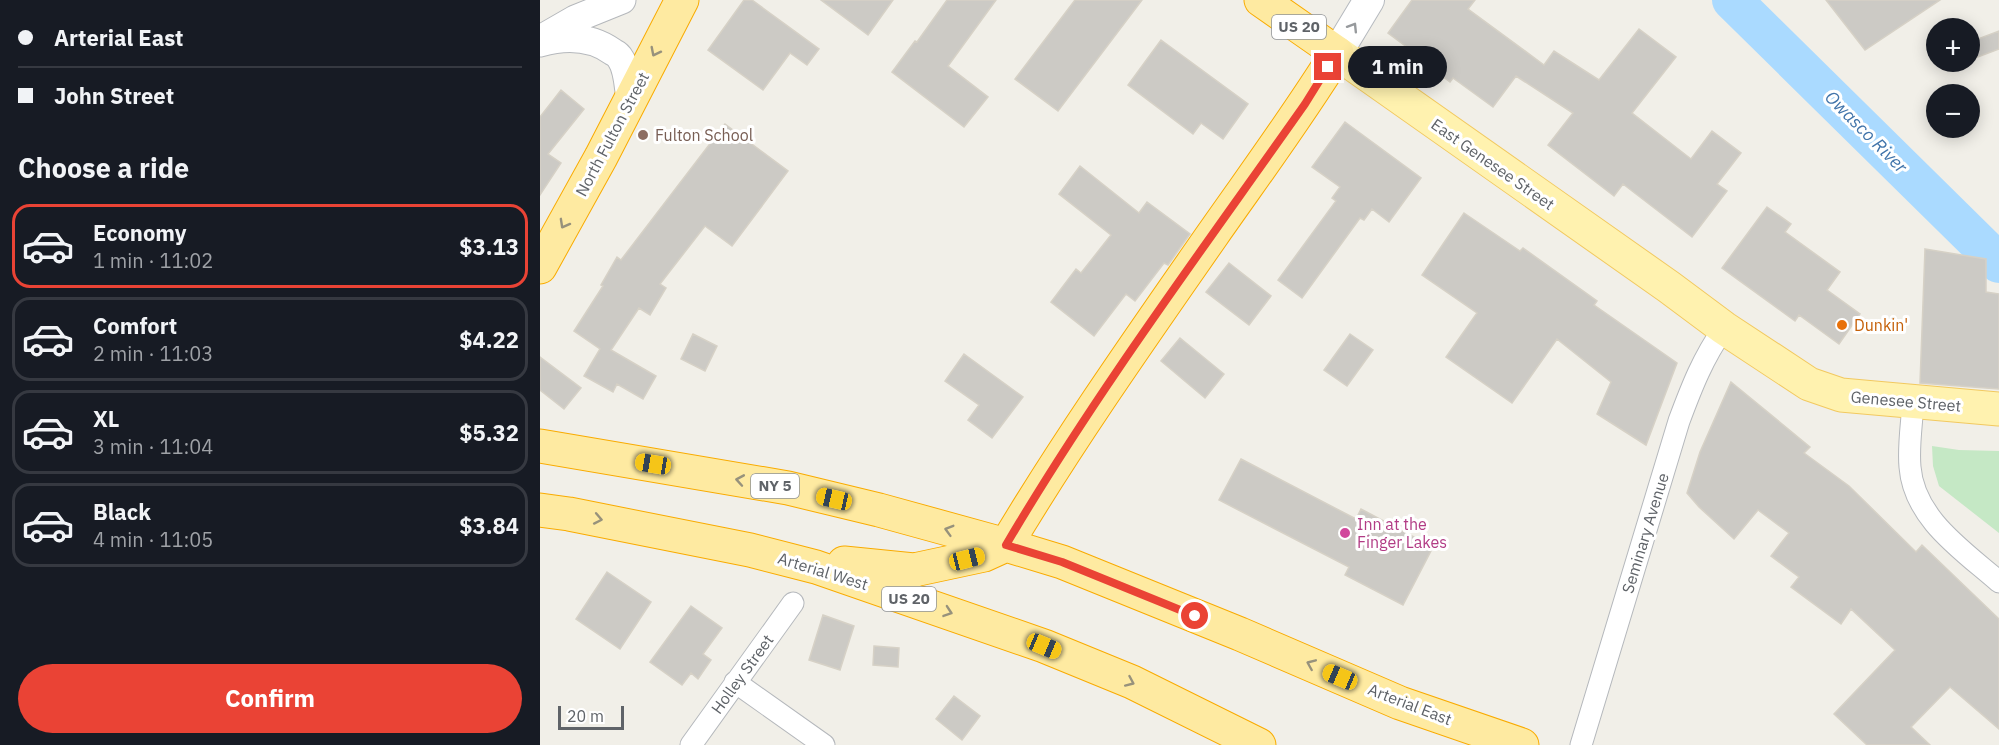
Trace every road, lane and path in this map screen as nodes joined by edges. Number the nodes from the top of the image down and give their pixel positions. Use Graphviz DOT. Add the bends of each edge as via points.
graph roads {
  1 [pos="622,0"];
  2 [pos="682,0"];
  3 [pos="1261,0"];
  4 [pos="1369,0"];
  5 [pos="540,41"];
  6 [pos="1337,53"];
  7 [pos="630,100"];
  8 [pos="540,267"];
  9 [pos="1724,328"];
  10 [pos="1913,402"];
  11 [pos="1999,409"];
  12 [pos="540,446"];
  13 [pos="540,510"];
  14 [pos="1006,545"];
  15 [pos="816,567"];
  16 [pos="1999,582"];
  17 [pos="793,603"];
  18 [pos="735,682"];
  19 [pos="691,745"];
  20 [pos="824,745"];
  21 [pos="1259,745"];
  22 [pos="1522,745"];
  23 [pos="1581,745"];
  1 -- 5 [label="street" via="575,19"];
  2 -- 7 [label="highway, North Fulton Street, one-way"];
  3 -- 6 [label="highway, East Genesee Street / US 20"];
  6 -- 4 [label="main road, one-way"];
  5 -- 7 [label="street" via="580,38 604,46 620,57"];
  6 -- 9 [label="main road, East Genesee Street"];
  6 -- 14 [label="highway, US 20" via="1119,369"];
  7 -- 8 [label="highway, North Fulton Street, one-way"];
  9 -- 10 [label="main road, Genesee Street" via="1809,384 1841,395"];
  9 -- 23 [label="street, Seminary Avenue" via="1695,377 1679,421"];
  10 -- 11 [label="main road, Genesee Street"];
  10 -- 16 [label="street" via="1910,468 1915,492 1932,522"];
  14 -- 12 [label="highway, Arterial East / NY 5, one-way" via="788,489"];
  13 -- 15 [label="highway, Arterial West / US 20, one-way" via="750,550"];
  14 -- 15 [label="highway" via="984,555 914,570 848,563"];
  22 -- 14 [label="highway, Arterial East, one-way" via="1400,703 1062,562"];
  15 -- 21 [label="highway, Arterial West / US 20, one-way" via="1044,646 1132,682"];
  17 -- 18 [label="street, Holley Street"];
  18 -- 19 [label="street, Holley Street"];
  18 -- 20 [label="street"];
}
